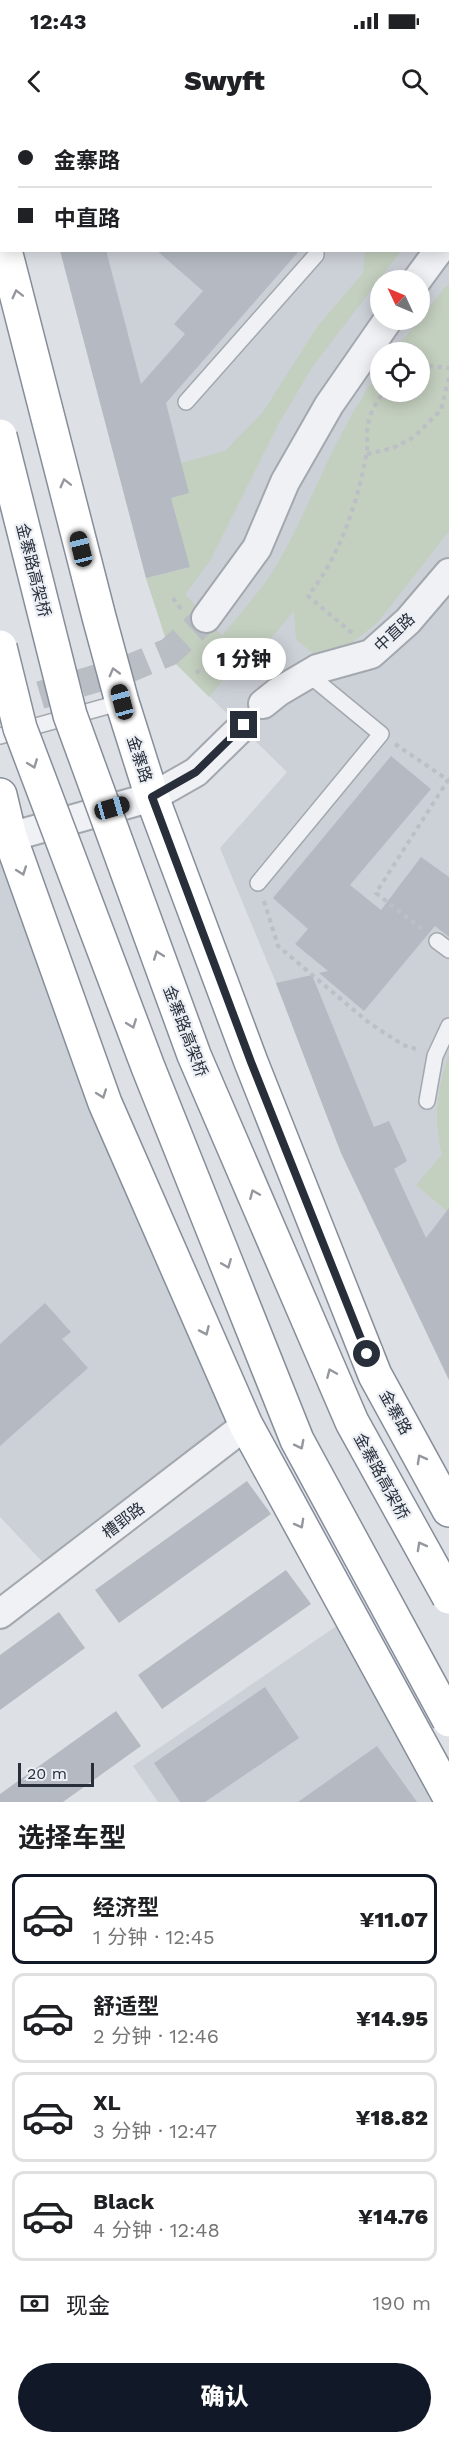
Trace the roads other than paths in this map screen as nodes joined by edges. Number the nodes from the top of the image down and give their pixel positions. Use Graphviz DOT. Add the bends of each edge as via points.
graph roads {
  1 [pos="6,252"];
  2 [pos="316,252"];
  3 [pos="438,252"];
  4 [pos="424,270"];
  5 [pos="381,330"];
  6 [pos="186,402"];
  7 [pos="0,436"];
  8 [pos="449,573"];
  9 [pos="200,625"];
  10 [pos="0,647"];
  11 [pos="308,674"];
  12 [pos="271,698"];
  13 [pos="122,702"];
  14 [pos="244,725"];
  15 [pos="0,736"];
  16 [pos="0,795"];
  17 [pos="152,797"];
  18 [pos="10,837"];
  19 [pos="258,883"];
  20 [pos="449,1026"];
  21 [pos="427,1101"];
  22 [pos="246,1425"];
  23 [pos="449,1510"];
  24 [pos="449,1597"];
  25 [pos="0,1614"];
  26 [pos="449,1720"];
  27 [pos="449,1796"];
  13 -- 1 [label="highway, 金寨路, one-way"];
  2 -- 6 [label="lane"];
  3 -- 4 [label="street"];
  5 -- 9 [label="street" via="323,415 285,482 257,548"];
  24 -- 7 [label="highway, 金寨路高架桥, one-way, bridge" via="352,1422 194,1055 70,715"];
  8 -- 11 [label="street, 中直路" via="408,621 370,654"];
  10 -- 26 [label="highway, one-way, bridge" via="20,729 148,1066 297,1440"];
  11 -- 12 [label="street, 中直路"];
  11 -- 19 [label="lane" via="381,734"];
  13 -- 15 [label="lane"];
  13 -- 17 [label="highway, 金寨路"];
  14 -- 17 [label="street" via="196,772"];
  16 -- 18 [label="highway"];
  17 -- 18 [label="street"];
  23 -- 17 [label="highway, 金寨路, one-way" via="375,1375 251,1062"];
  18 -- 22 [label="highway, one-way" via="105,1102"];
  20 -- 21 [label="lane" via="435,1056"];
  22 -- 25 [label="street, 槽郢路"];
  22 -- 27 [label="highway, one-way"];
}
